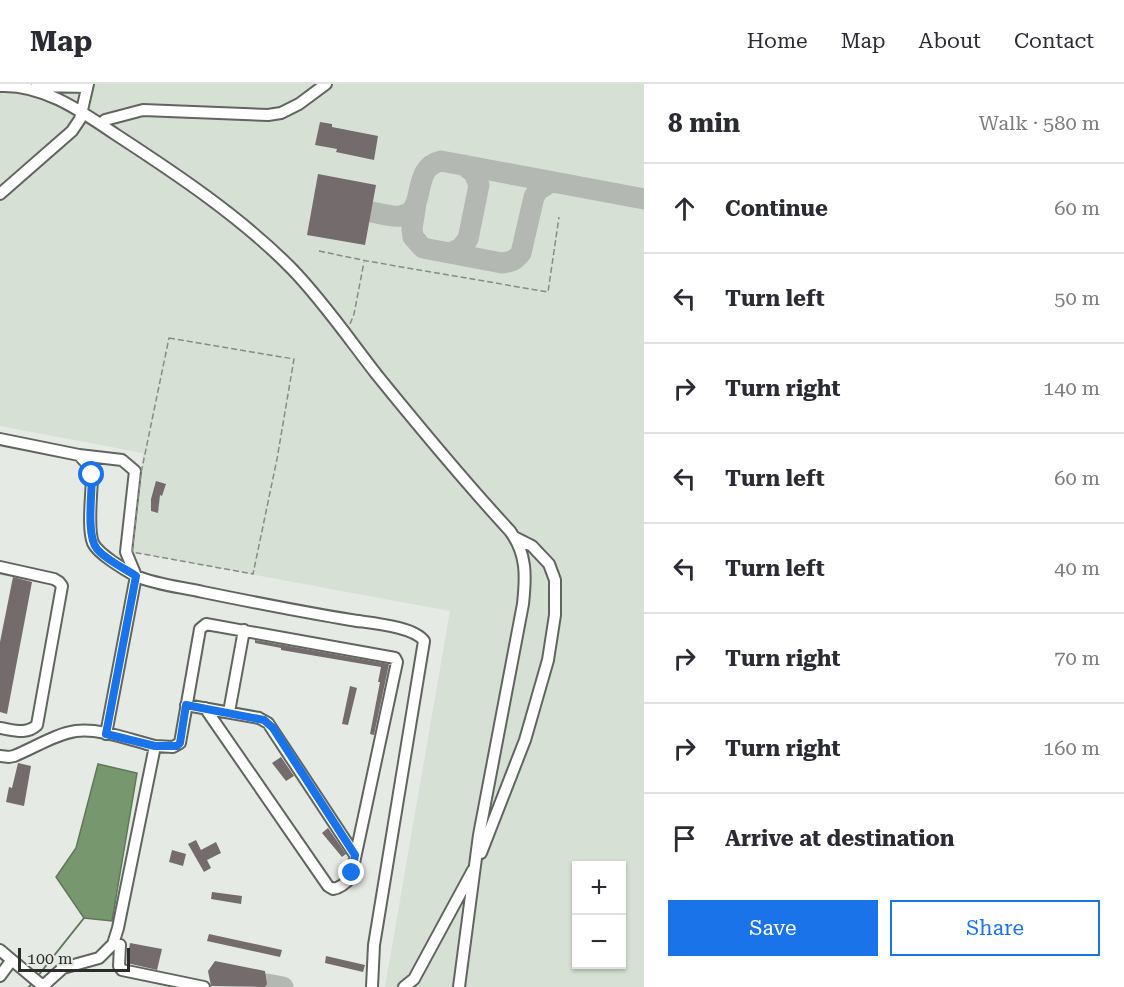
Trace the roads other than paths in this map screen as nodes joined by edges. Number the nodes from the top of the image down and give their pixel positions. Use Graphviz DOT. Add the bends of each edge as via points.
graph roads {
  1 [pos="326,84"];
  2 [pos="87,85"];
  3 [pos="0,86"];
  4 [pos="27,86"];
  5 [pos="82,112"];
  6 [pos="101,124"];
  7 [pos="0,194"];
  8 [pos="0,439"];
  9 [pos="79,455"];
  10 [pos="514,537"];
  11 [pos="0,567"];
  12 [pos="136,576"];
  13 [pos="244,630"];
  14 [pos="186,705"];
  15 [pos="205,708"];
  16 [pos="229,712"];
  17 [pos="0,728"];
  18 [pos="106,734"];
  19 [pos="155,746"];
  20 [pos="0,756"];
  21 [pos="355,855"];
  22 [pos="476,863"];
  23 [pos="113,944"];
  24 [pos="0,950"];
  25 [pos="11,961"];
  26 [pos="0,976"];
  27 [pos="40,984"];
  28 [pos="204,987"];
  29 [pos="372,987"];
  30 [pos="404,987"];
  31 [pos="459,987"];
  1 -- 6 [label="street" via="299,104 275,114 143,110"];
  2 -- 4 [label="street"];
  2 -- 5 [label="street"];
  3 -- 4 [label="street"];
  4 -- 5 [label="street"];
  5 -- 6 [label="street"];
  5 -- 7 [label="street" via="72,131"];
  6 -- 10 [label="street" via="196,189 278,255"];
  8 -- 9 [label="street"];
  9 -- 12 [label="street" via="92,475 93,542 97,550"];
  9 -- 12 [label="street" via="122,460 135,471 126,552"];
  10 -- 22 [label="street" via="525,566 523,604"];
  10 -- 22 [label="street" via="532,546 552,570 556,585 554,630 525,740"];
  11 -- 17 [label="street" via="54,579 62,586 37,725 30,731"];
  12 -- 18 [label="street"];
  12 -- 29 [label="street" via="389,626 418,634 424,641 374,945"];
  13 -- 14 [label="street" via="202,626"];
  13 -- 16 [label="street"];
  13 -- 21 [label="street" via="391,656 397,662"];
  14 -- 15 [label="street"];
  14 -- 19 [label="street" via="180,743 173,747"];
  15 -- 16 [label="street"];
  15 -- 21 [label="street" via="328,886 337,888 348,881"];
  16 -- 21 [label="street" via="259,718 273,728"];
  18 -- 19 [label="street"];
  18 -- 20 [label="street" via="75,732 14,756"];
  19 -- 23 [label="street"];
  22 -- 30 [label="street" via="414,979"];
  22 -- 31 [label="street"];
  23 -- 27 [label="street" via="99,958 63,968"];
  23 -- 28 [label="street" via="120,945 118,966 122,970"];
  24 -- 25 [label="street"];
  25 -- 26 [label="street"];
  25 -- 27 [label="street"];
}
